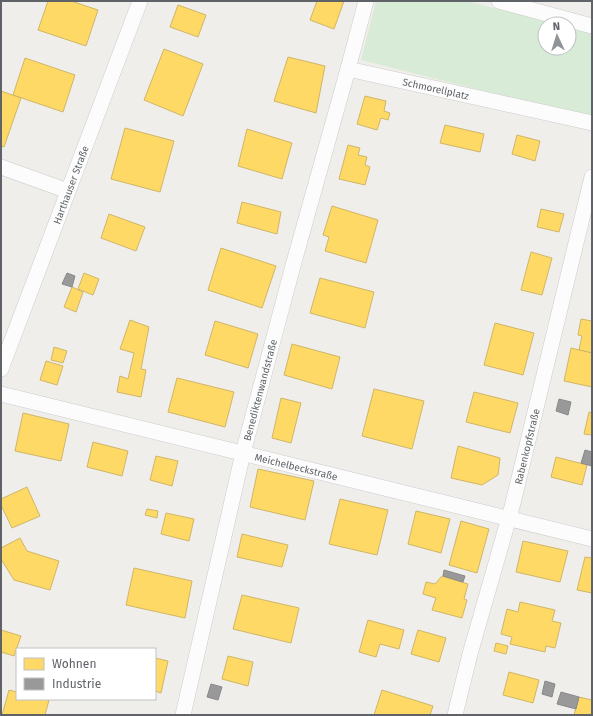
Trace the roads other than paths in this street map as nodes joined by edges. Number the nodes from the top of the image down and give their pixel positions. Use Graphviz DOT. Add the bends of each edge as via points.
graph roads {
  1 [pos="140,1"];
  2 [pos="366,1"];
  3 [pos="499,1"];
  4 [pos="592,26"];
  5 [pos="348,69"];
  6 [pos="592,123"];
  7 [pos="1,167"];
  8 [pos="592,177"];
  9 [pos="68,191"];
  10 [pos="1,369"];
  11 [pos="1,394"];
  12 [pos="243,453"];
  13 [pos="509,518"];
  14 [pos="592,539"];
  15 [pos="183,715"];
  16 [pos="455,715"];
  1 -- 9 [label="street, Harthauser Straße"];
  2 -- 5 [label="street"];
  3 -- 4 [label="street"];
  5 -- 6 [label="street, Schmorellplatz"];
  5 -- 12 [label="street, Benediktenwandstraße"];
  7 -- 9 [label="street"];
  8 -- 13 [label="street, Rabenkopfstraße"];
  9 -- 10 [label="street, Harthauser Straße"];
  11 -- 12 [label="street, Meichelbeckstraße"];
  12 -- 13 [label="street, Meichelbeckstraße"];
  12 -- 15 [label="street, Benediktenwandstraße"];
  13 -- 14 [label="street, Meichelbeckstraße"];
  13 -- 16 [label="street, Rabenkopfstraße"];
}
